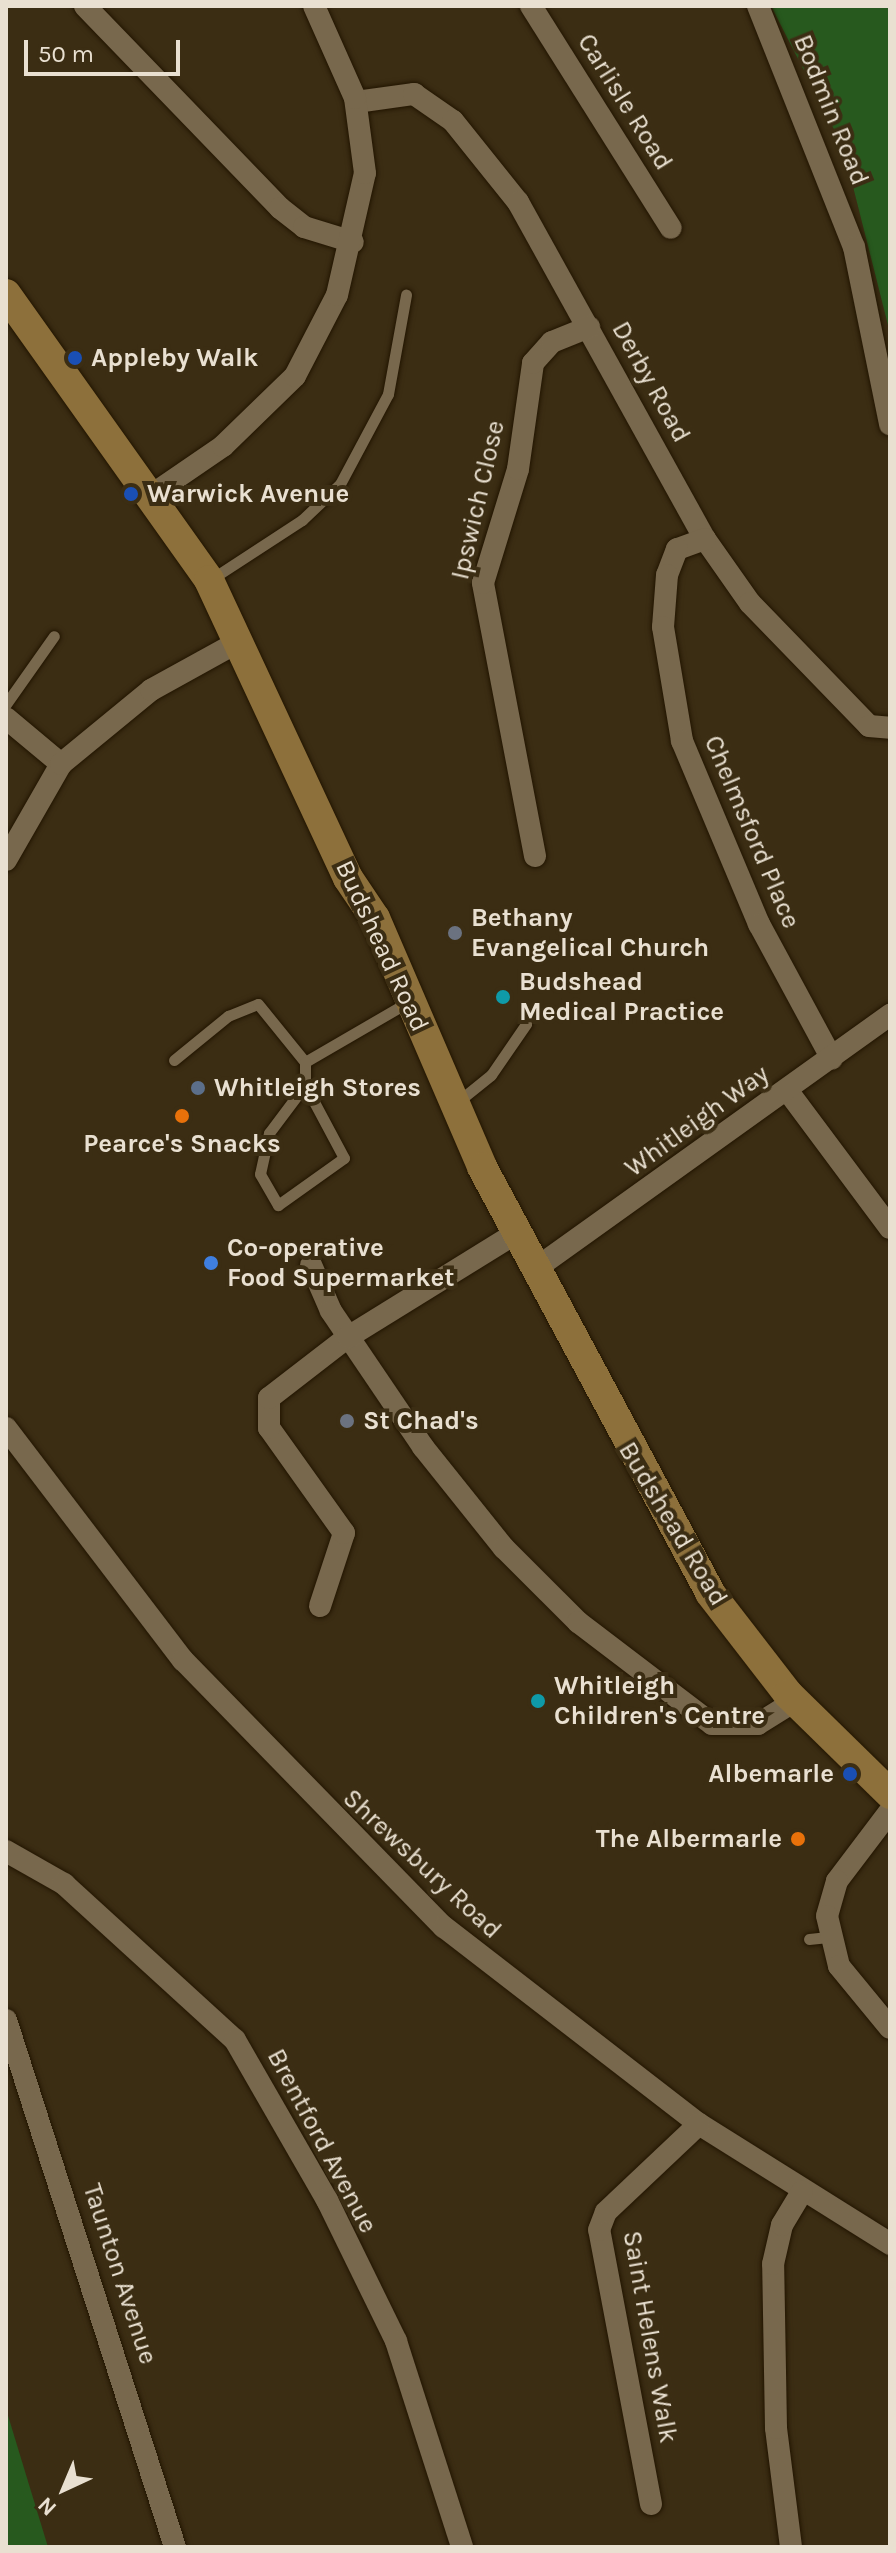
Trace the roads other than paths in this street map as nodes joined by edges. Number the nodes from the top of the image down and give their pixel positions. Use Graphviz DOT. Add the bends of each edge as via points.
graph roads {
  1 [pos="85,6"];
  2 [pos="314,6"];
  3 [pos="531,6"];
  4 [pos="758,6"];
  5 [pos="356,102"];
  6 [pos="671,228"];
  7 [pos="353,242"];
  8 [pos="6,294"];
  9 [pos="406,295"];
  10 [pos="589,327"];
  11 [pos="890,424"];
  12 [pos="153,494"];
  13 [pos="705,539"];
  14 [pos="209,580"];
  15 [pos="54,636"];
  16 [pos="236,643"];
  17 [pos="6,704"];
  18 [pos="6,718"];
  19 [pos="890,728"];
  20 [pos="61,764"];
  21 [pos="535,856"];
  22 [pos="6,860"];
  23 [pos="410,1001"];
  24 [pos="890,1015"];
  25 [pos="526,1024"];
  26 [pos="832,1059"];
  27 [pos="174,1060"];
  28 [pos="305,1062"];
  29 [pos="305,1085"];
  30 [pos="787,1090"];
  31 [pos="454,1104"];
  32 [pos="890,1228"];
  33 [pos="515,1234"];
  34 [pos="311,1265"];
  35 [pos="535,1269"];
  36 [pos="348,1337"];
  37 [pos="6,1428"];
  38 [pos="320,1606"];
  39 [pos="795,1701"];
  40 [pos="890,1794"];
  41 [pos="890,1811"];
  42 [pos="6,1851"];
  43 [pos="6,2020"];
  44 [pos="890,2028"];
  45 [pos="699,2124"];
  46 [pos="802,2192"];
  47 [pos="890,2244"];
  48 [pos="651,2504"];
  49 [pos="175,2547"];
  50 [pos="462,2547"];
  51 [pos="791,2547"];
  1 -- 7 [label="street" via="280,208 304,227"];
  2 -- 5 [label="street"];
  3 -- 6 [label="street, Carlisle Road"];
  4 -- 11 [label="street, Bodmin Road" via="854,247"];
  5 -- 7 [label="street" via="365,173"];
  5 -- 10 [label="street, Derby Road" via="414,94 453,121 518,202"];
  7 -- 12 [label="street" via="337,295 295,376 223,446"];
  8 -- 12 [label="street, Budshead Road"];
  9 -- 14 [label="lane" via="388,394 340,484 302,520"];
  10 -- 13 [label="street, Derby Road"];
  10 -- 21 [label="street, Ipswich Close" via="552,342 533,363 518,469 483,583"];
  12 -- 14 [label="street, Budshead Road"];
  13 -- 19 [label="street, Derby Road" via="812,674 869,726"];
  13 -- 26 [label="street, Chelmsford Place" via="677,549 667,575 663,627 682,741 759,924"];
  14 -- 16 [label="street, Budshead Road"];
  15 -- 17 [label="lane"];
  16 -- 20 [label="street" via="151,690"];
  16 -- 23 [label="street, Budshead Road" via="263,685"];
  18 -- 20 [label="street"];
  20 -- 22 [label="street"];
  23 -- 28 [label="lane"];
  23 -- 31 [label="street, Budshead Road"];
  24 -- 26 [label="street, Whitleigh Way"];
  25 -- 31 [label="lane" via="491,1075"];
  26 -- 30 [label="street, Whitleigh Way"];
  27 -- 28 [label="lane" via="228,1016 258,1004"];
  28 -- 29 [label="lane"];
  29 -- 29 [label="lane" via="344,1158 278,1205 260,1174 269,1133"];
  30 -- 32 [label="street"];
  30 -- 35 [label="street, Whitleigh Way"];
  31 -- 33 [label="street, Budshead Road"];
  33 -- 35 [label="street, Budshead Road"];
  33 -- 36 [label="street"];
  34 -- 36 [label="street"];
  35 -- 39 [label="street, Budshead Road" via="710,1593"];
  36 -- 38 [label="street" via="269,1398 265,1412 269,1428 344,1533"];
  36 -- 39 [label="street" via="432,1458 504,1548 578,1622 712,1724 758,1724"];
  37 -- 45 [label="street, Shrewsbury Road" via="183,1660 319,1807 444,1927"];
  39 -- 40 [label="street, Budshead Road"];
  41 -- 44 [label="street" via="837,1881 818,1938"];
  42 -- 50 [label="street, Brentford Avenue" via="64,1884 235,2040 327,2200 396,2341"];
  43 -- 49 [label="street, Taunton Avenue"];
  45 -- 46 [label="street, Shrewsbury Road"];
  45 -- 48 [label="street, Saint Helens Walk" via="606,2212 599,2230"];
  46 -- 47 [label="street, Shrewsbury Road"];
  46 -- 51 [label="street" via="782,2225 773,2264 776,2428"];
}
